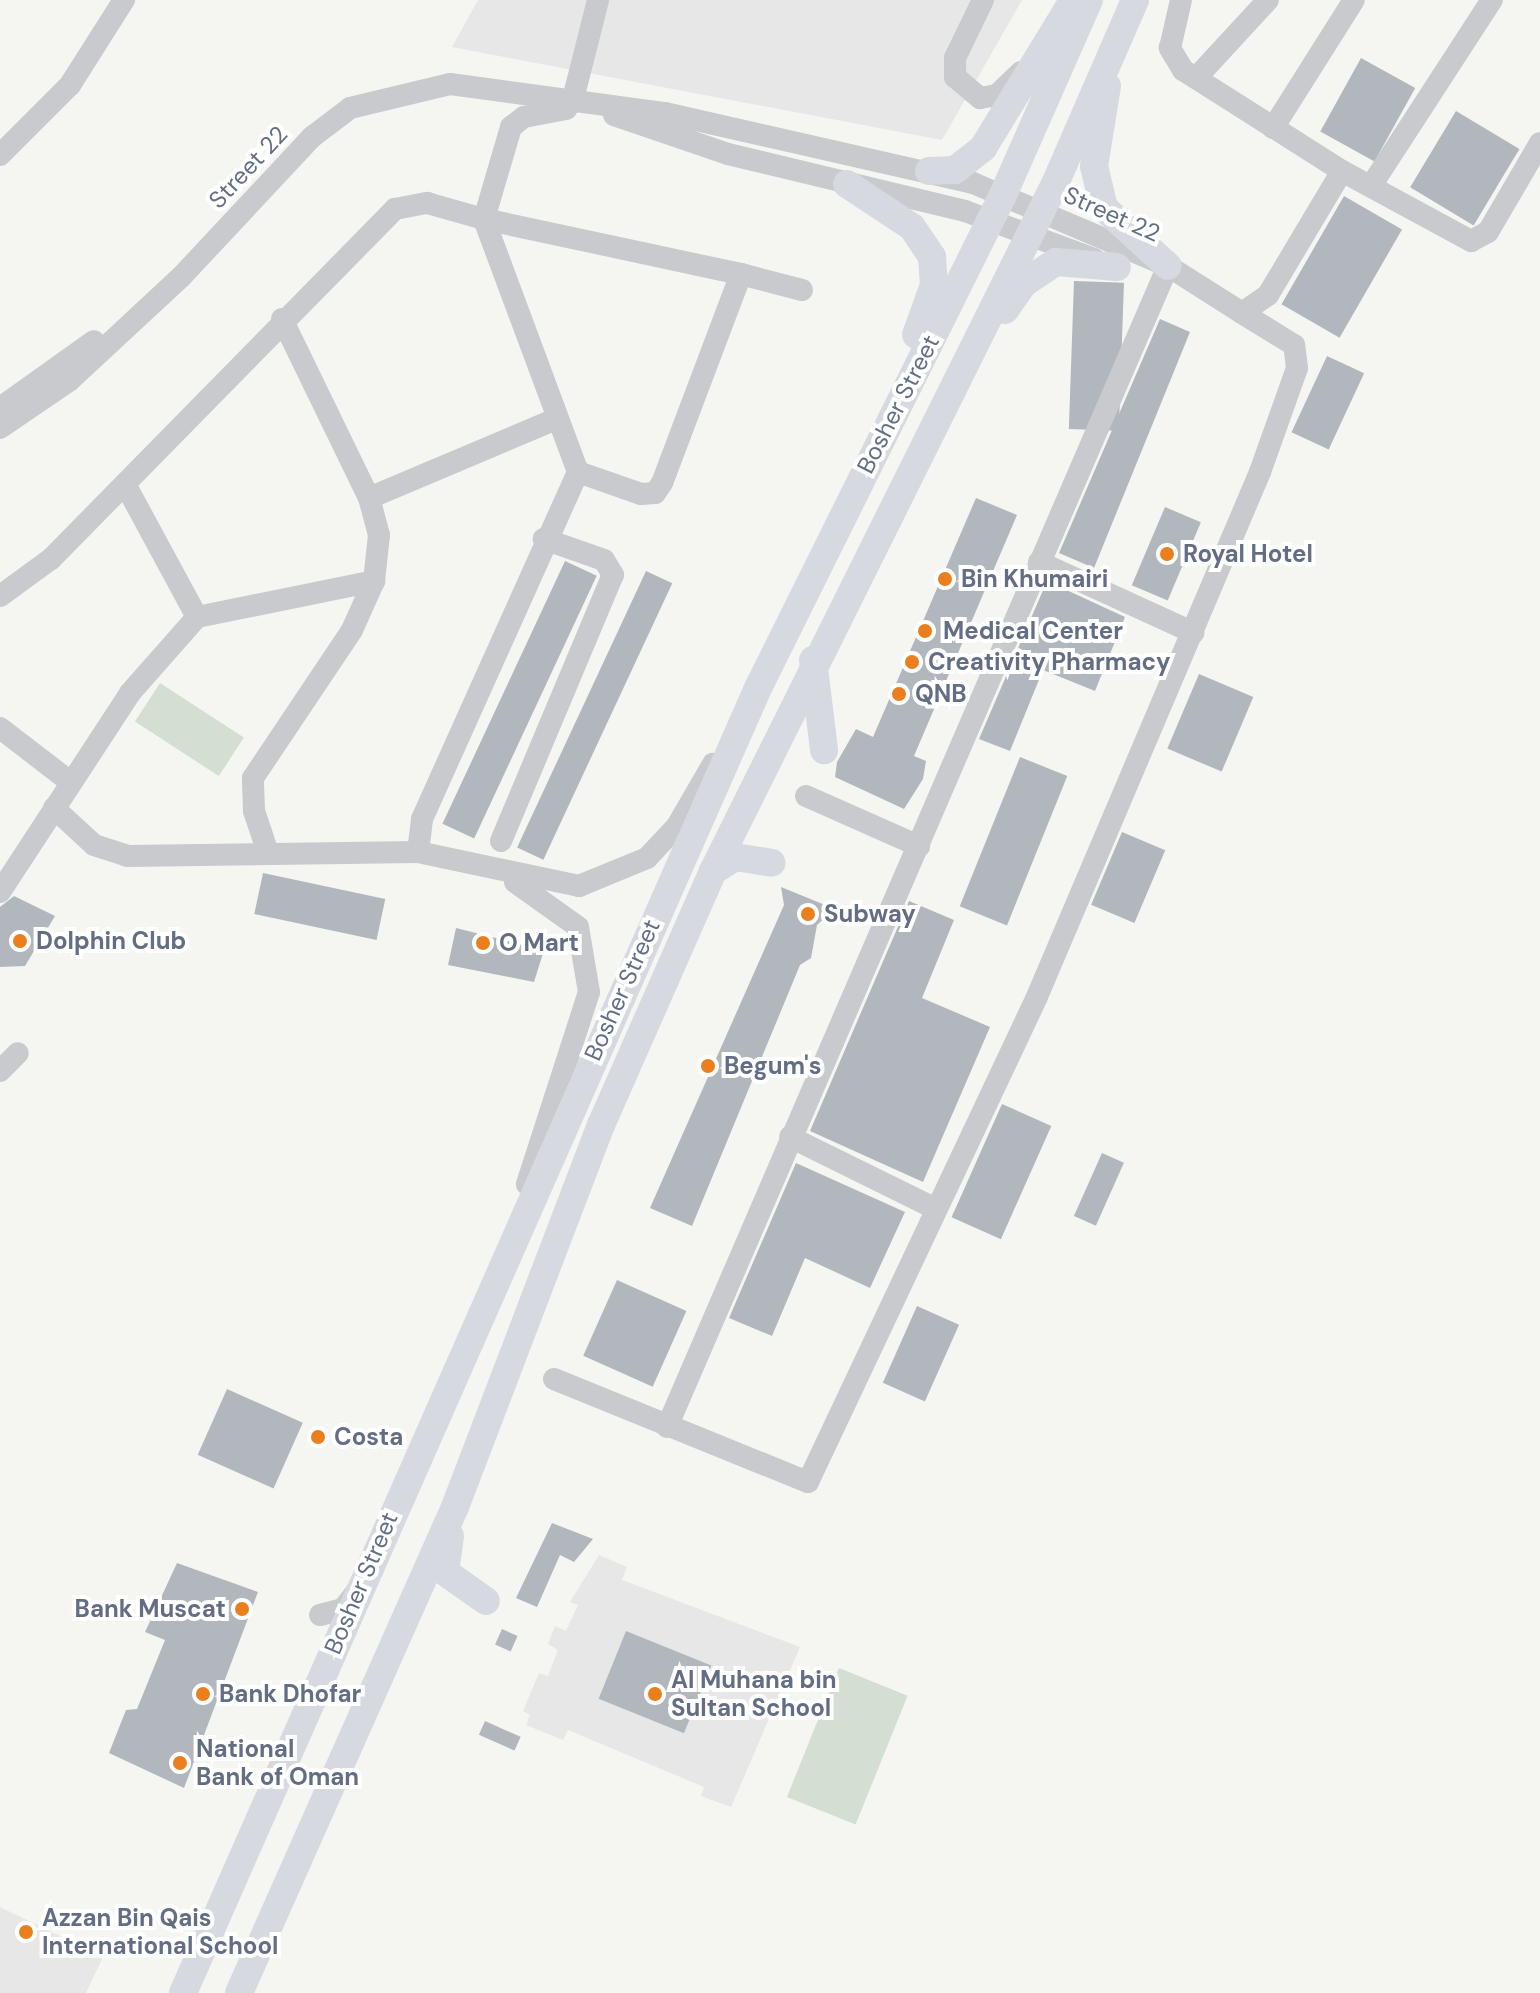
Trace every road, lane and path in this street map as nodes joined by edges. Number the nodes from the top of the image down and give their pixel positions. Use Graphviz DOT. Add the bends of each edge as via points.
graph roads {
  1 [pos="124,0"];
  2 [pos="598,0"];
  3 [pos="983,0"];
  4 [pos="1074,0"];
  5 [pos="1089,0"];
  6 [pos="1135,0"];
  7 [pos="1181,0"];
  8 [pos="1268,0"];
  9 [pos="1354,0"];
  10 [pos="1492,0"];
  11 [pos="1044,49"];
  12 [pos="1111,60"];
  13 [pos="1196,78"];
  14 [pos="583,104"];
  15 [pos="1273,128"];
  16 [pos="1540,143"];
  17 [pos="0,155"];
  18 [pos="929,171"];
  19 [pos="1342,171"];
  20 [pos="847,184"];
  21 [pos="1371,186"];
  22 [pos="997,207"];
  23 [pos="484,219"];
  24 [pos="1034,223"];
  25 [pos="1168,266"];
  26 [pos="1117,267"];
  27 [pos="741,274"];
  28 [pos="181,277"];
  29 [pos="802,290"];
  30 [pos="1242,313"];
  31 [pos="282,319"];
  32 [pos="962,362"];
  33 [pos="0,408"];
  34 [pos="556,419"];
  35 [pos="0,428"];
  36 [pos="578,472"];
  37 [pos="857,483"];
  38 [pos="125,484"];
  39 [pos="369,498"];
  40 [pos="544,539"];
  41 [pos="1039,562"];
  42 [pos="374,581"];
  43 [pos="0,596"];
  44 [pos="197,617"];
  45 [pos="1194,633"];
  46 [pos="813,660"];
  47 [pos="759,686"];
  48 [pos="0,728"];
  49 [pos="824,750"];
  50 [pos="69,781"];
  51 [pos="806,796"];
  52 [pos="54,808"];
  53 [pos="501,841"];
  54 [pos="919,846"];
  55 [pos="418,852"];
  56 [pos="268,853"];
  57 [pos="772,863"];
  58 [pos="713,871"];
  59 [pos="501,873"];
  60 [pos="0,892"];
  61 [pos="18,1053"];
  62 [pos="0,1071"];
  63 [pos="790,1137"];
  64 [pos="932,1207"];
  65 [pos="511,1236"];
  66 [pos="554,1379"];
  67 [pos="667,1427"];
  68 [pos="455,1507"];
  69 [pos="357,1590"];
  70 [pos="486,1601"];
  71 [pos="320,1615"];
  72 [pos="183,1993"];
  73 [pos="239,1993"];
  1 -- 17 [label="street" via="70,85"];
  2 -- 14 [label="street"];
  3 -- 11 [label="street" via="955,58 962,90 997,95"];
  4 -- 11 [label="main road"];
  5 -- 22 [label="main road, Bosher Street"];
  6 -- 12 [label="main road, Bosher Street"];
  7 -- 13 [label="street" via="1170,48"];
  8 -- 13 [label="street"];
  9 -- 15 [label="street"];
  10 -- 21 [label="street"];
  11 -- 18 [label="main road" via="971,162"];
  12 -- 24 [label="main road, Bosher Street"];
  12 -- 25 [label="main road" via="1094,166 1098,189 1117,224"];
  13 -- 15 [label="street"];
  14 -- 18 [label="street, Street 22" via="738,127"];
  14 -- 20 [label="street, Street 22" via="657,134"];
  14 -- 23 [label="street" via="549,110 511,127"];
  14 -- 28 [label="street, Street 22" via="450,84 350,108 312,137"];
  15 -- 19 [label="street"];
  16 -- 21 [label="street" via="1488,232 1471,241"];
  18 -- 22 [label="street, Street 22"];
  19 -- 21 [label="street"];
  19 -- 30 [label="street" via="1268,295"];
  20 -- 22 [label="street, Street 22"];
  20 -- 37 [label="main road" via="912,227 932,257 934,285"];
  22 -- 24 [label="street, Street 22"];
  22 -- 37 [label="main road, Bosher Street"];
  23 -- 27 [label="street"];
  23 -- 31 [label="street" via="410,201"];
  23 -- 34 [label="street"];
  24 -- 25 [label="street, Street 22"];
  24 -- 26 [label="street, Street 22"];
  24 -- 32 [label="main road, Bosher Street"];
  25 -- 26 [label="street, Street 22"];
  25 -- 30 [label="street"];
  25 -- 41 [label="street"];
  26 -- 32 [label="main road" via="1083,259 1038,270 984,346"];
  27 -- 29 [label="street"];
  27 -- 36 [label="street" via="655,493"];
  28 -- 33 [label="street"];
  28 -- 35 [label="street, Street 22" via="69,381"];
  30 -- 45 [label="street" via="1294,345 1297,368"];
  31 -- 38 [label="street"];
  31 -- 39 [label="street"];
  32 -- 46 [label="main road, Bosher Street"];
  34 -- 36 [label="street"];
  34 -- 39 [label="street"];
  36 -- 40 [label="street"];
  37 -- 47 [label="main road, Bosher Street"];
  38 -- 43 [label="street" via="51,559"];
  38 -- 44 [label="street"];
  39 -- 42 [label="street" via="379,535"];
  40 -- 53 [label="street" via="604,560 613,575"];
  40 -- 55 [label="street" via="422,819"];
  41 -- 45 [label="street"];
  41 -- 54 [label="street"];
  42 -- 44 [label="street"];
  42 -- 56 [label="street" via="323,680 253,778"];
  44 -- 50 [label="street"];
  45 -- 64 [label="street" via="1036,999"];
  46 -- 49 [label="main road"];
  46 -- 58 [label="main road, Bosher Street"];
  47 -- 59 [label="street" via="677,826 647,858 579,886"];
  47 -- 65 [label="main road, Bosher Street"];
  48 -- 50 [label="street"];
  50 -- 52 [label="street"];
  51 -- 54 [label="street"];
  52 -- 56 [label="street" via="94,845 127,856"];
  52 -- 60 [label="street"];
  54 -- 63 [label="street"];
  55 -- 56 [label="street"];
  55 -- 59 [label="street"];
  57 -- 58 [label="main road" via="735,857"];
  58 -- 68 [label="main road, Bosher Street" via="601,1125"];
  59 -- 65 [label="street" via="578,927 589,992"];
  61 -- 62 [label="street"];
  63 -- 64 [label="street"];
  63 -- 67 [label="street"];
  64 -- 67 [label="street" via="808,1482"];
  65 -- 69 [label="main road, Bosher Street"];
  66 -- 67 [label="street"];
  68 -- 70 [label="main road" via="445,1572"];
  68 -- 73 [label="main road, Bosher Street"];
  69 -- 71 [label="street" via="343,1609"];
  69 -- 72 [label="main road, Bosher Street"];
}
